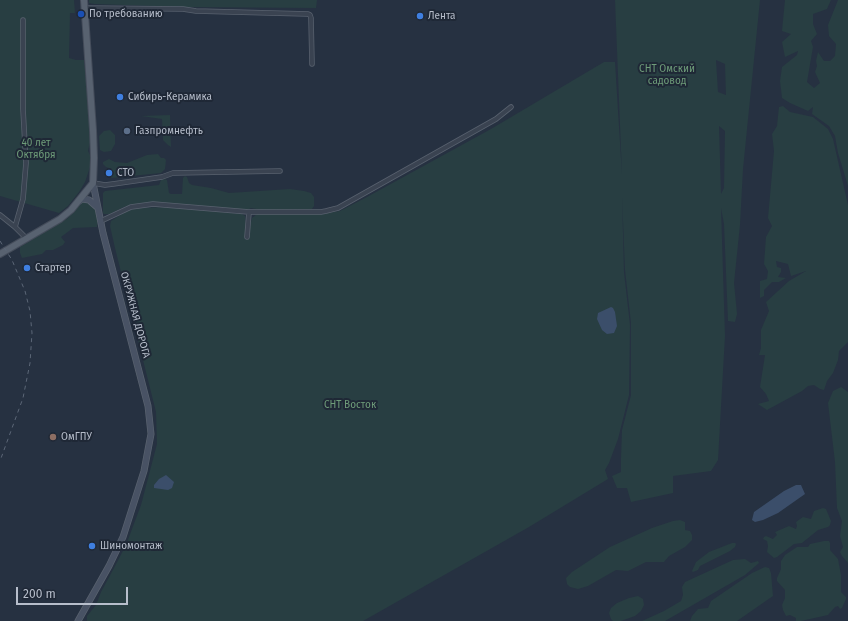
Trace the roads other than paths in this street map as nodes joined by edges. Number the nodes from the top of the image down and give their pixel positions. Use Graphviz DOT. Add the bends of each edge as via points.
graph roads {
  1 [pos="84,0"];
  2 [pos="85,8"];
  3 [pos="23,20"];
  4 [pos="312,64"];
  5 [pos="511,107"];
  6 [pos="280,170"];
  7 [pos="93,183"];
  8 [pos="79,201"];
  9 [pos="98,208"];
  10 [pos="249,212"];
  11 [pos="0,215"];
  12 [pos="101,221"];
  13 [pos="16,227"];
  14 [pos="248,237"];
  15 [pos="27,239"];
  16 [pos="0,254"];
  17 [pos="78,621"];
  1 -- 2 [label="main road, ОКРУЖНАЯ ДОРОГА"];
  2 -- 4 [label="street" via="308,14 311,18"];
  2 -- 7 [label="main road, ОКРУЖНАЯ ДОРОГА" via="93,130"];
  3 -- 13 [label="street" via="26,163 23,199"];
  5 -- 10 [label="street" via="496,119 338,208 321,212"];
  6 -- 7 [label="street" via="173,173 113,184"];
  7 -- 8 [label="main road"];
  7 -- 9 [label="main road, ОКРУЖНАЯ ДОРОГА"];
  8 -- 9 [label="main road" via="89,200"];
  8 -- 15 [label="main road" via="60,219"];
  9 -- 12 [label="main road, ОКРУЖНАЯ ДОРОГА"];
  10 -- 12 [label="street" via="153,204 131,207"];
  10 -- 14 [label="street"];
  11 -- 13 [label="street"];
  12 -- 17 [label="main road, ОКРУЖНАЯ ДОРОГА" via="148,406 151,434 144,470 123,537"];
  13 -- 15 [label="street"];
  15 -- 16 [label="main road"];
}
